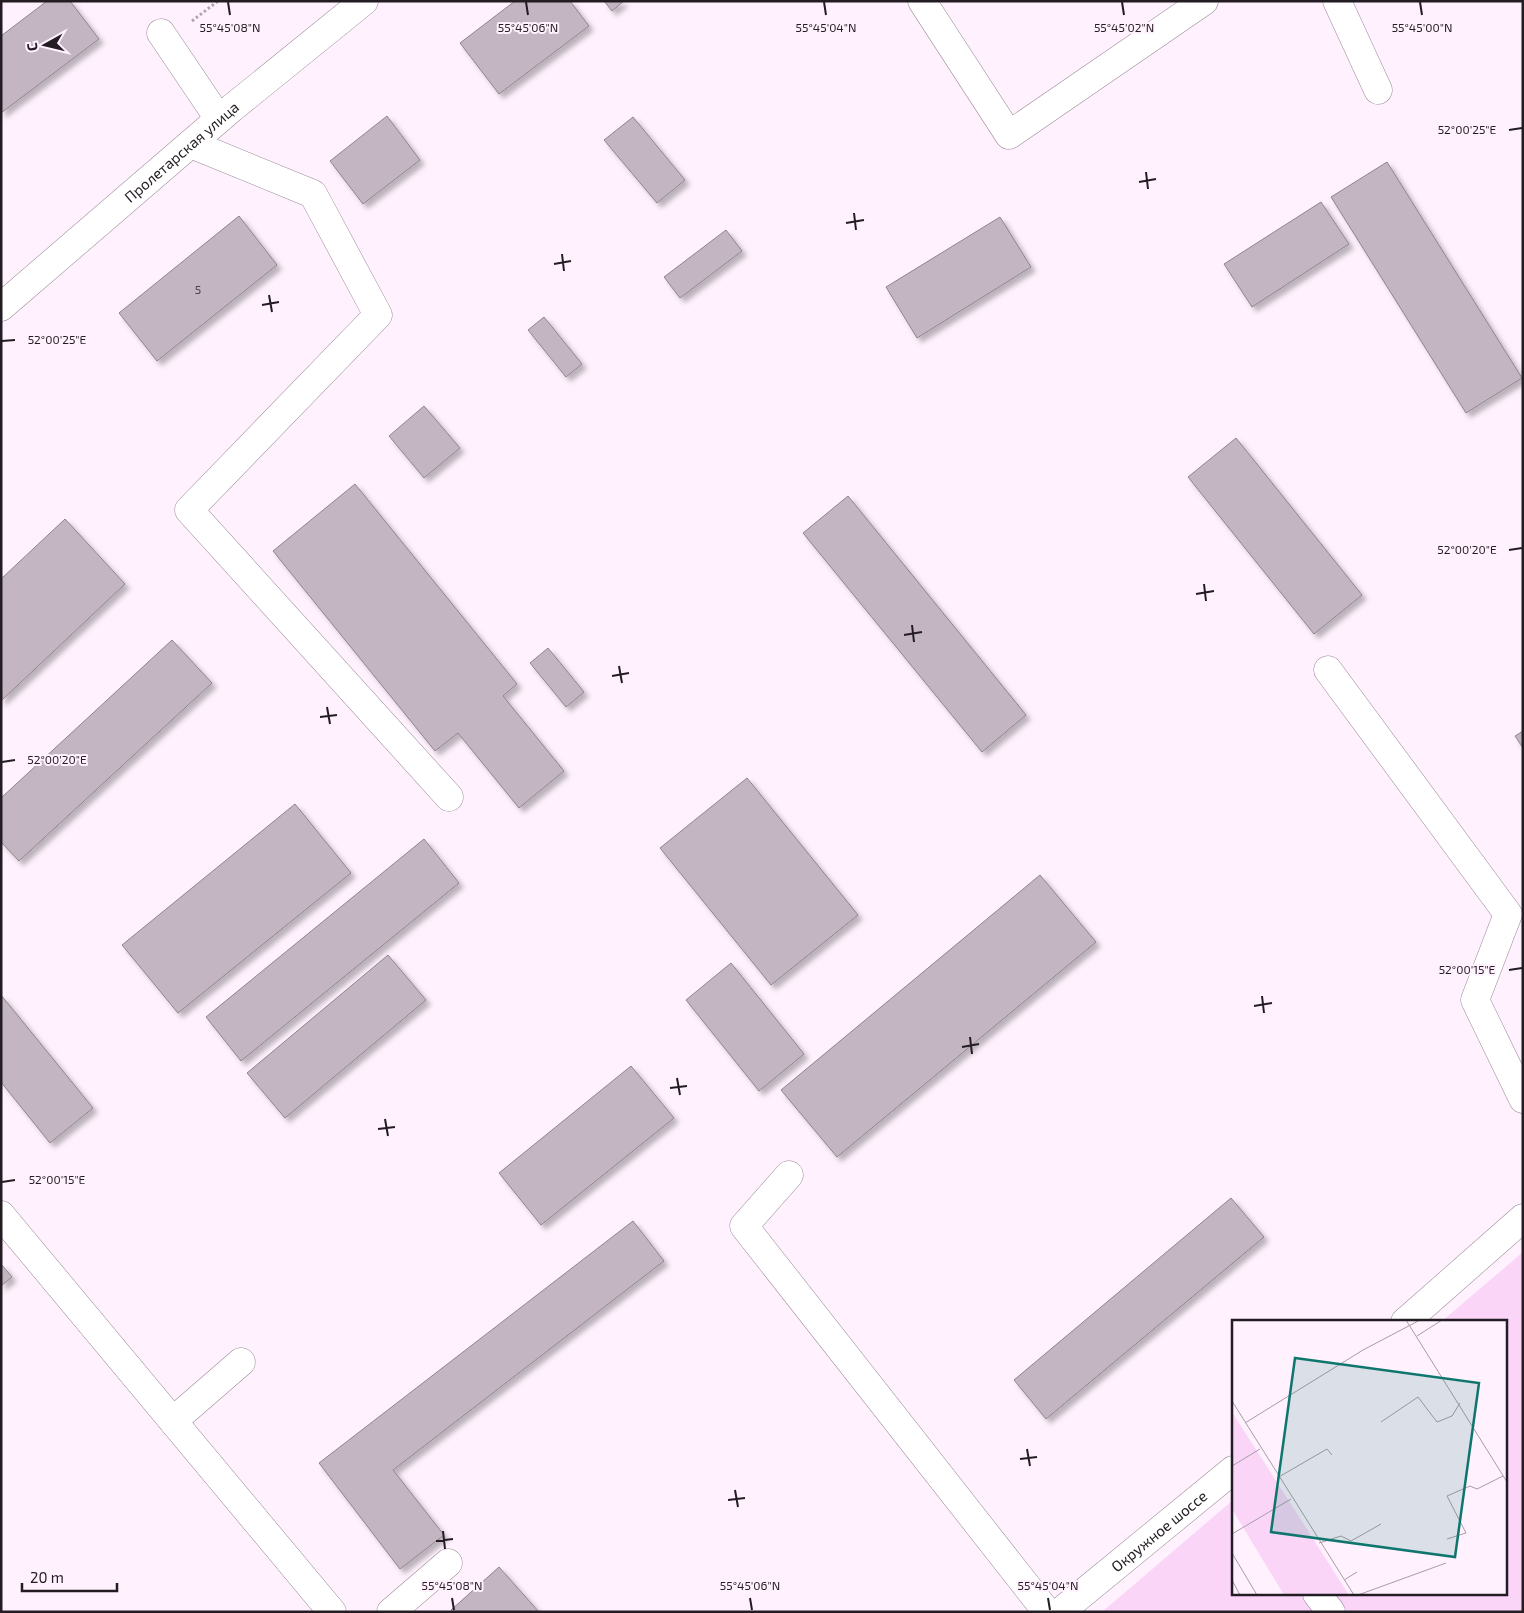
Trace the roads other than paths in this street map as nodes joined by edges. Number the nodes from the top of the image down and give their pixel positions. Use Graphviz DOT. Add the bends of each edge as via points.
graph roads {
  1 [pos="364,1"];
  2 [pos="922,1"];
  3 [pos="1204,1"];
  4 [pos="1337,1"];
  5 [pos="161,33"];
  6 [pos="1378,90"];
  7 [pos="219,119"];
  8 [pos="191,144"];
  9 [pos="1,308"];
  10 [pos="1328,670"];
  11 [pos="449,797"];
  12 [pos="1523,1099"];
  13 [pos="789,1175"];
  14 [pos="1,1216"];
  15 [pos="1523,1218"];
  16 [pos="1407,1320"];
  17 [pos="241,1362"];
  18 [pos="173,1422"];
  19 [pos="1230,1479"];
  20 [pos="448,1563"];
  21 [pos="1319,1596"];
  22 [pos="332,1612"];
  23 [pos="391,1612"];
  24 [pos="1047,1612"];
  25 [pos="1060,1612"];
  26 [pos="1331,1612"];
  1 -- 7 [label="street, Пролетарская улица"];
  2 -- 3 [label="street" via="1009,135"];
  4 -- 6 [label="street"];
  5 -- 7 [label="street"];
  7 -- 8 [label="street, Пролетарская улица"];
  8 -- 9 [label="street, Пролетарская улица"];
  8 -- 11 [label="street" via="312,194 378,315 189,510"];
  10 -- 12 [label="street" via="1508,914 1475,1000"];
  13 -- 24 [label="street" via="744,1226"];
  14 -- 18 [label="street"];
  15 -- 16 [label="street"];
  17 -- 18 [label="street"];
  18 -- 22 [label="street"];
  19 -- 25 [label="street, Окружное шоссе"];
  20 -- 23 [label="street"];
  21 -- 26 [label="street"];
}
